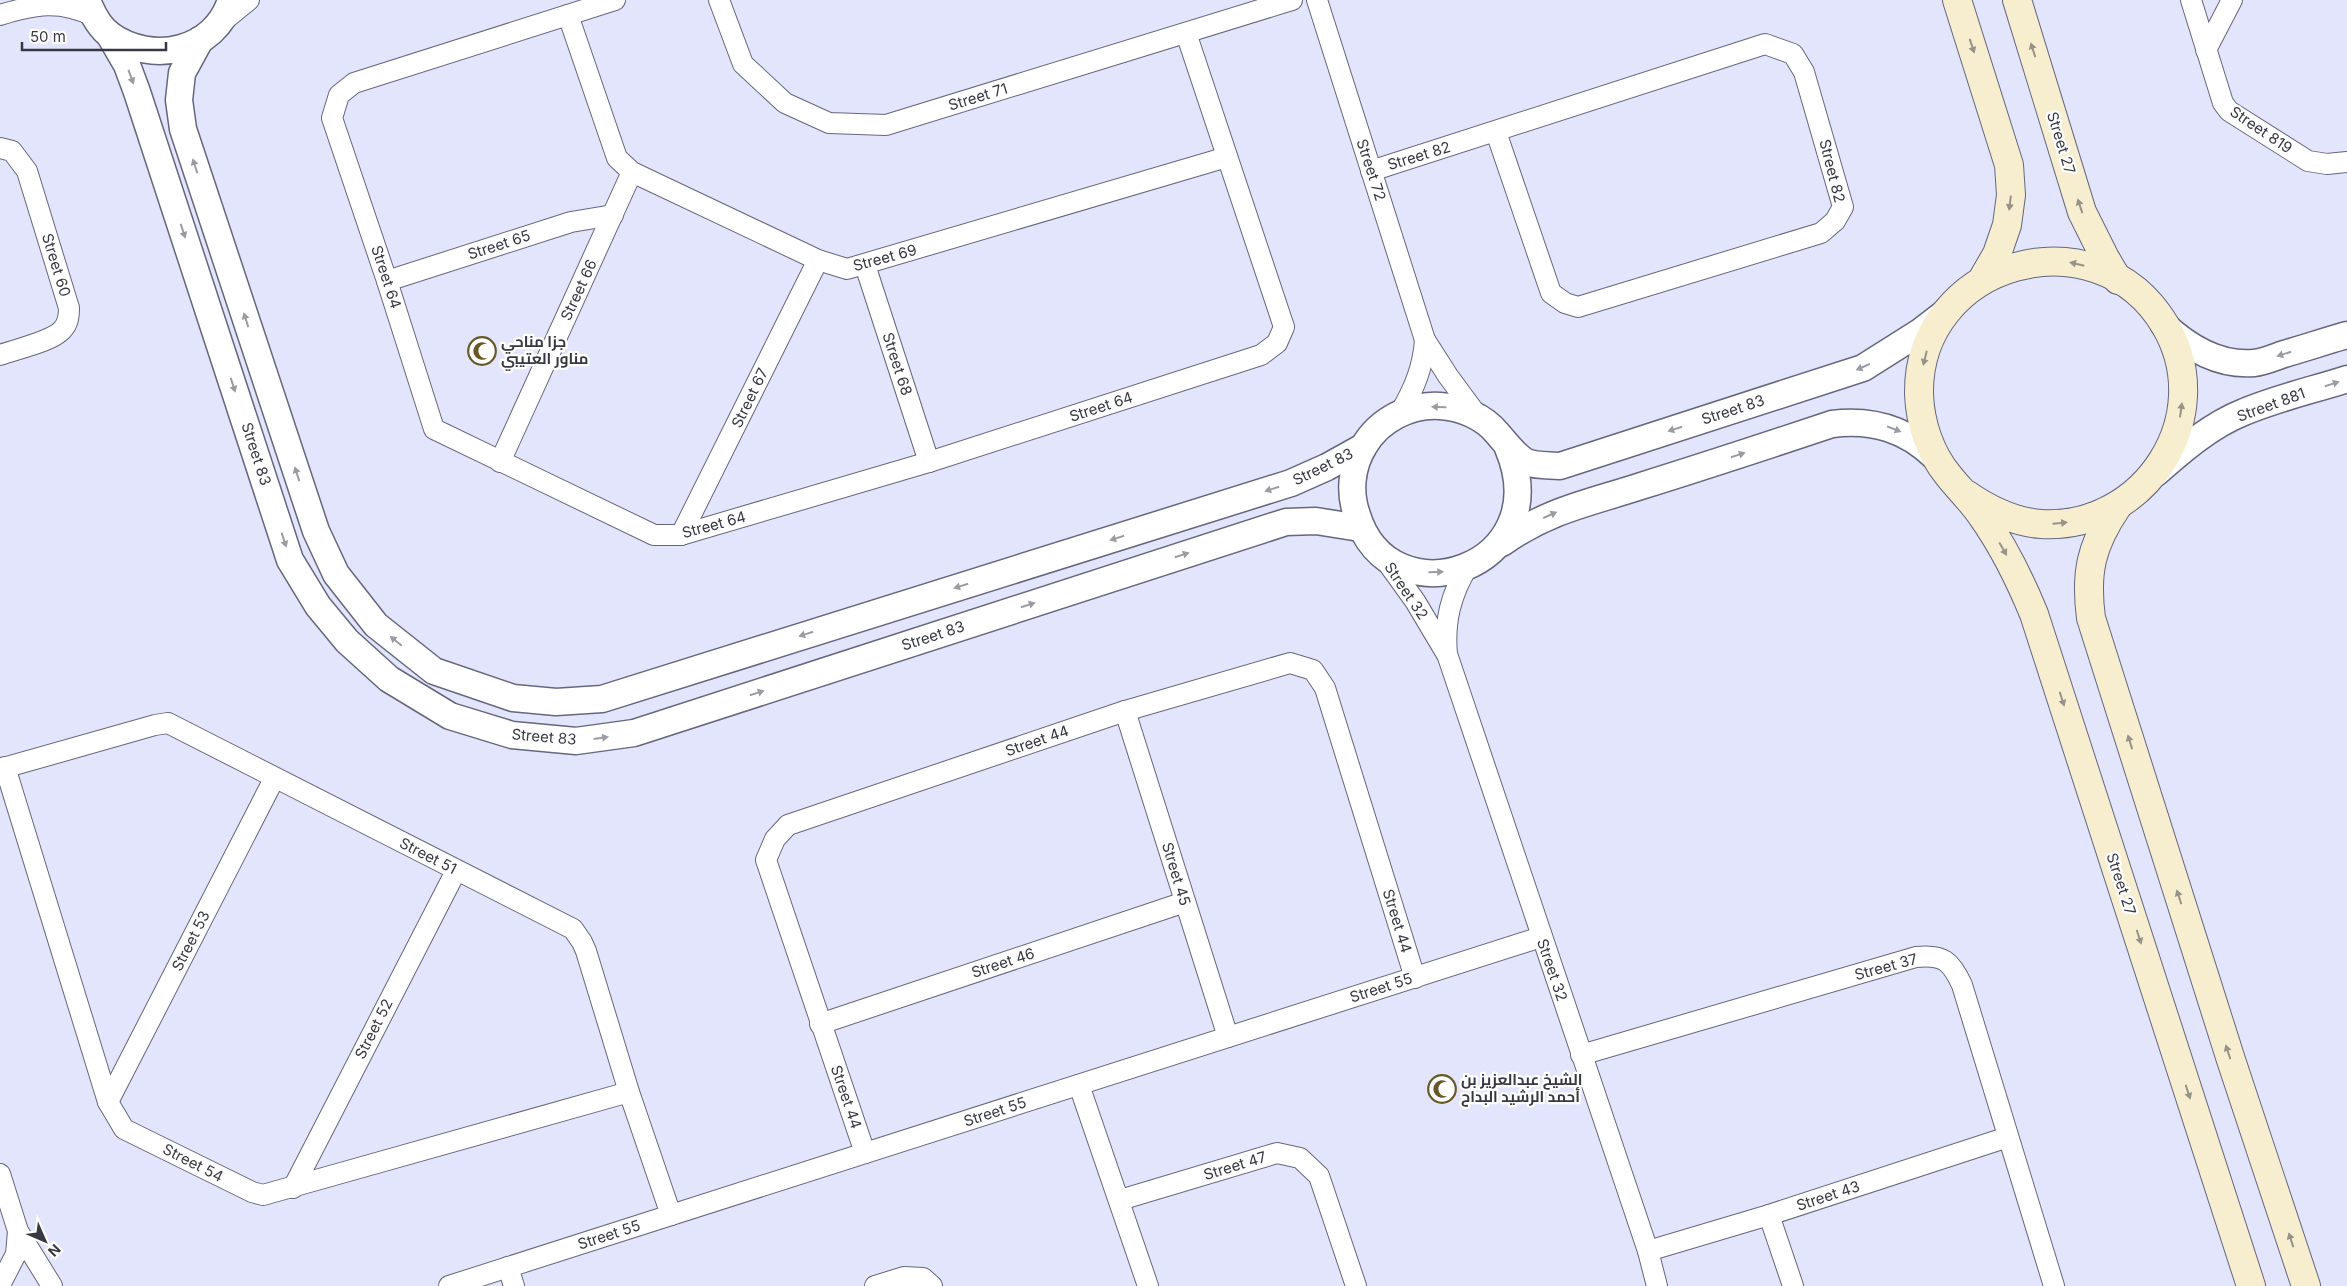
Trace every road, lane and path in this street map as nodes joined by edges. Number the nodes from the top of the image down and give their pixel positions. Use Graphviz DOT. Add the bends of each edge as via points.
graph roads {
  1 [pos="231,0"];
  2 [pos="249,0"];
  3 [pos="615,0"];
  4 [pos="719,0"];
  5 [pos="1292,0"];
  6 [pos="1317,0"];
  7 [pos="1957,0"];
  8 [pos="2017,0"];
  9 [pos="2191,0"];
  10 [pos="2232,0"];
  11 [pos="0,15"];
  12 [pos="96,16"];
  13 [pos="568,16"];
  14 [pos="1186,33"];
  15 [pos="207,34"];
  16 [pos="2206,50"];
  17 [pos="1496,132"];
  18 [pos="0,148"];
  19 [pos="1227,157"];
  20 [pos="2347,162"];
  21 [pos="1371,170"];
  22 [pos="632,172"];
  23 [pos="613,215"];
  24 [pos="818,260"];
  25 [pos="865,265"];
  26 [pos="1982,280"];
  27 [pos="2118,280"];
  28 [pos="387,281"];
  29 [pos="1947,311"];
  30 [pos="2164,325"];
  31 [pos="2347,335"];
  32 [pos="1425,340"];
  33 [pos="0,355"];
  34 [pos="2347,379"];
  35 [pos="1400,413"];
  36 [pos="1479,418"];
  37 [pos="1363,447"];
  38 [pos="1508,448"];
  39 [pos="1936,457"];
  40 [pos="500,462"];
  41 [pos="929,462"];
  42 [pos="2152,477"];
  43 [pos="1966,494"];
  44 [pos="2117,507"];
  45 [pos="1360,528"];
  46 [pos="682,535"];
  47 [pos="1494,550"];
  48 [pos="1380,553"];
  49 [pos="1468,566"];
  50 [pos="1447,654"];
  51 [pos="1126,711"];
  52 [pos="3,768"];
  53 [pos="274,779"];
  54 [pos="456,871"];
  55 [pos="1185,902"];
  56 [pos="1541,937"];
  57 [pos="1415,978"];
  58 [pos="820,1024"];
  59 [pos="1228,1037"];
  60 [pos="1581,1055"];
  61 [pos="1079,1085"];
  62 [pos="629,1092"];
  63 [pos="108,1102"];
  64 [pos="2008,1137"];
  65 [pos="865,1153"];
  66 [pos="0,1174"];
  67 [pos="293,1188"];
  68 [pos="1120,1200"];
  69 [pos="670,1215"];
  70 [pos="1769,1215"];
  71 [pos="18,1231"];
  72 [pos="1648,1251"];
  73 [pos="511,1277"];
  74 [pos="0,1285"];
  75 [pos="52,1286"];
  76 [pos="449,1286"];
  77 [pos="875,1286"];
  78 [pos="932,1286"];
  79 [pos="1148,1286"];
  80 [pos="1356,1286"];
  81 [pos="1656,1286"];
  82 [pos="1793,1286"];
  83 [pos="2054,1286"];
  84 [pos="2250,1286"];
  85 [pos="2306,1286"];
  1 -- 15 [label="street, Street 83" via="228,9"];
  2 -- 15 [label="street"];
  3 -- 13 [label="street, Street 64"];
  4 -- 14 [label="street, Street 71" via="743,64 785,103 830,123 886,125"];
  5 -- 14 [label="street, Street 71"];
  6 -- 21 [label="street, Street 72"];
  7 -- 26 [label="main road, one-way" via="2009,165 2011,196 2007,225 1997,254"];
  27 -- 8 [label="main road, Street 27, one-way" via="2082,212"];
  9 -- 16 [label="street, Street 819"];
  10 -- 16 [label="street"];
  11 -- 12 [label="street" via="55,1 79,4"];
  12 -- 15 [label="street" via="129,46 153,52 178,50"];
  12 -- 45 [label="street, Street 83, one-way" via="127,65 137,92 290,560 318,606 347,641 389,679 450,716 512,735 576,741 634,733 1286,522 1316,521"];
  13 -- 22 [label="street, Street 69" via="617,158"];
  13 -- 28 [label="street, Street 64" via="354,83 339,94 332,118"];
  14 -- 19 [label="street, Street 64"];
  37 -- 15 [label="street, Street 83, one-way" via="1328,468 1291,483 602,699 556,702 513,698 434,671 376,625 336,574 316,532 182,129 179,100 182,73"];
  16 -- 20 [label="street, Street 819" via="2223,103 2234,116 2308,161 2327,164"];
  17 -- 17 [label="street, Street 82" via="1765,44 1793,54 1804,72 1843,207 1836,221 1821,233 1578,307 1551,293"];
  17 -- 21 [label="street, Street 82"];
  18 -- 33 [label="street, Street 60" via="12,151 27,171 69,308 66,326 61,332"];
  19 -- 25 [label="street, Street 69"];
  19 -- 41 [label="street, Street 64" via="1284,327 1277,342 1261,355"];
  21 -- 32 [label="street, Street 72"];
  22 -- 23 [label="street, Street 66"];
  22 -- 24 [label="street, Street 69"];
  23 -- 28 [label="street, Street 65" via="571,222"];
  23 -- 40 [label="street, Street 66"];
  24 -- 25 [label="street, Street 69" via="847,269"];
  24 -- 46 [label="street, Street 67"];
  25 -- 41 [label="street, Street 68"];
  27 -- 26 [label="main road, one-way" via="2100,270 2071,262 2040,262 2010,268"];
  26 -- 29 [label="main road"];
  27 -- 30 [label="main road" via="2150,305"];
  28 -- 40 [label="street, Street 64" via="434,429"];
  29 -- 38 [label="street, Street 83, one-way" via="1863,368 1560,466 1527,462"];
  29 -- 39 [label="main road, one-way" via="1926,350 1919,394 1926,436"];
  31 -- 30 [label="street, one-way" via="2255,363 2235,362 2196,350"];
  42 -- 30 [label="main road, one-way" via="2172,442 2182,403 2179,363"];
  32 -- 35 [label="street, Street 72" via="1424,361"];
  32 -- 36 [label="street, Street 72"];
  42 -- 34 [label="street, Street 881, one-way" via="2180,452 2243,412"];
  36 -- 35 [label="street, one-way" via="1461,409 1440,406"];
  35 -- 37 [label="street" via="1386,422"];
  36 -- 38 [label="street" via="1496,431"];
  37 -- 45 [label="street" via="1353,473 1352,501"];
  38 -- 47 [label="street" via="1519,483 1518,501 1510,527"];
  39 -- 43 [label="main road" via="1947,475"];
  47 -- 39 [label="street, one-way" via="1532,523 1564,509 1832,424 1880,424 1910,436"];
  40 -- 46 [label="street, Street 64" via="654,535"];
  41 -- 46 [label="street, Street 64"];
  42 -- 44 [label="main road"];
  43 -- 44 [label="main road, one-way" via="2000,514 2039,524 2079,521"];
  43 -- 84 [label="main road, Street 27, one-way" via="2007,556 2034,614"];
  85 -- 44 [label="main road, one-way" via="2091,618 2088,571 2094,548"];
  45 -- 48 [label="street"];
  47 -- 49 [label="street"];
  48 -- 49 [label="street, one-way" via="1396,563 1422,572 1450,572"];
  48 -- 50 [label="street, Street 32" via="1415,601"];
  49 -- 50 [label="street, Street 32" via="1455,589 1448,615"];
  50 -- 56 [label="street, Street 32"];
  51 -- 55 [label="street, Street 45"];
  51 -- 57 [label="street, Street 44" via="1290,663 1313,670 1325,688"];
  51 -- 58 [label="street, Street 44" via="788,825 775,839 766,860"];
  52 -- 53 [label="street, Street 51" via="168,724"];
  52 -- 63 [label="street, Street 54"];
  53 -- 54 [label="street, Street 51"];
  53 -- 63 [label="street, Street 53"];
  54 -- 62 [label="street, Street 51" via="565,924 578,934"];
  54 -- 67 [label="street, Street 52"];
  55 -- 58 [label="street, Street 46"];
  55 -- 59 [label="street, Street 45"];
  56 -- 57 [label="street, Street 55"];
  56 -- 60 [label="street, Street 32"];
  57 -- 59 [label="street, Street 55"];
  58 -- 65 [label="street, Street 44"];
  59 -- 61 [label="street, Street 55"];
  60 -- 64 [label="street, Street 37" via="1916,957 1933,955 1954,968 1962,985"];
  60 -- 72 [label="street, Street 32"];
  61 -- 65 [label="street, Street 55"];
  61 -- 68 [label="street"];
  62 -- 67 [label="street, Street 54"];
  62 -- 69 [label="street, Street 51"];
  63 -- 67 [label="street, Street 54" via="124,1129 252,1192 263,1195"];
  64 -- 70 [label="street, Street 43"];
  64 -- 83 [label="street, Street 37"];
  65 -- 69 [label="street, Street 55"];
  66 -- 71 [label="street"];
  68 -- 79 [label="street"];
  68 -- 80 [label="street, Street 47" via="1277,1153 1300,1158 1319,1176"];
  69 -- 73 [label="street, Street 55"];
  70 -- 72 [label="street, Street 43"];
  70 -- 82 [label="street"];
  71 -- 74 [label="street" via="16,1254"];
  71 -- 75 [label="street"];
  72 -- 81 [label="street, Street 32"];
  73 -- 76 [label="street, Street 55"];
  77 -- 78 [label="street" via="904,1277 923,1278"];
}
